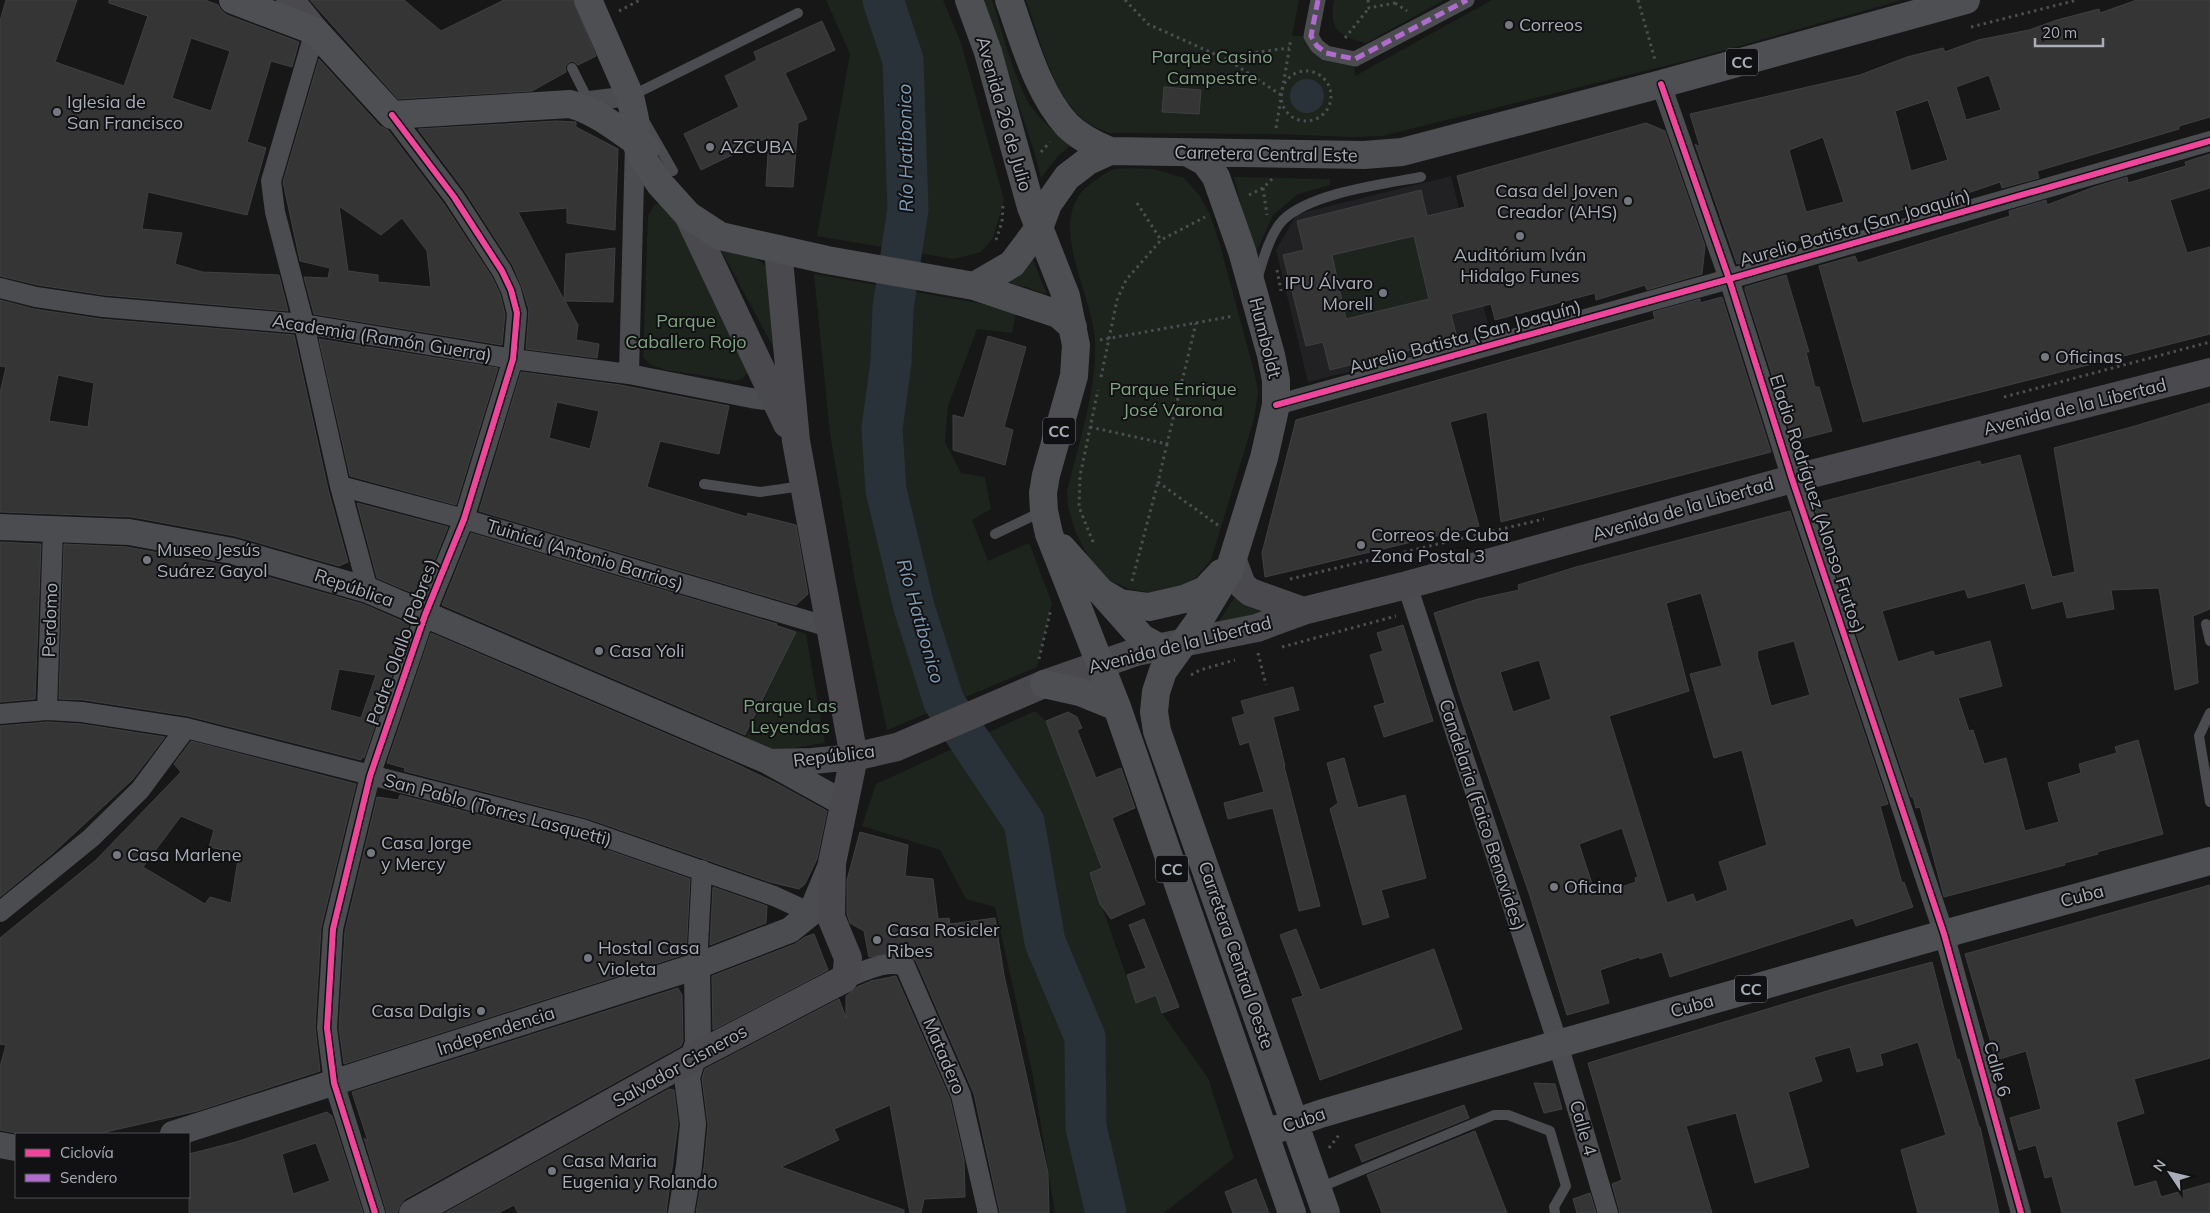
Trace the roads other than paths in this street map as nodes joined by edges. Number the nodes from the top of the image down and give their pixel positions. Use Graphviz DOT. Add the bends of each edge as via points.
graph roads {
  1 [pos="233,0"];
  2 [pos="290,0"];
  3 [pos="588,0"];
  4 [pos="969,0"];
  5 [pos="1009,0"];
  6 [pos="1318,0"];
  7 [pos="1467,0"];
  8 [pos="1966,0"];
  9 [pos="798,13"];
  10 [pos="315,31"];
  11 [pos="572,68"];
  12 [pos="1661,84"];
  13 [pos="630,96"];
  14 [pos="585,106"];
  15 [pos="392,115"];
  16 [pos="635,141"];
  17 [pos="2210,141"];
  18 [pos="1110,151"];
  19 [pos="1188,153"];
  20 [pos="673,170"];
  21 [pos="1422,177"];
  22 [pos="688,215"];
  23 [pos="1039,228"];
  24 [pos="778,249"];
  25 [pos="1729,279"];
  26 [pos="974,286"];
  27 [pos="0,288"];
  28 [pos="1256,302"];
  29 [pos="304,324"];
  30 [pos="1074,336"];
  31 [pos="513,359"];
  32 [pos="2210,372"];
  33 [pos="629,374"];
  34 [pos="784,402"];
  35 [pos="1276,405"];
  36 [pos="1792,479"];
  37 [pos="704,484"];
  38 [pos="804,485"];
  39 [pos="340,486"];
  40 [pos="464,518"];
  41 [pos="1046,522"];
  42 [pos="0,528"];
  43 [pos="53,529"];
  44 [pos="995,534"];
  45 [pos="1233,561"];
  46 [pos="1407,586"];
  47 [pos="1097,589"];
  48 [pos="368,590"];
  49 [pos="1303,611"];
  50 [pos="425,615"];
  51 [pos="2206,624"];
  52 [pos="829,627"];
  53 [pos="2210,640"];
  54 [pos="1171,645"];
  55 [pos="1098,663"];
  56 [pos="1037,687"];
  57 [pos="1117,708"];
  58 [pos="47,710"];
  59 [pos="0,714"];
  60 [pos="2210,714"];
  61 [pos="186,728"];
  62 [pos="898,747"];
  63 [pos="854,757"];
  64 [pos="770,762"];
  65 [pos="370,776"];
  66 [pos="2209,789"];
  67 [pos="2210,802"];
  68 [pos="845,804"];
  69 [pos="2210,861"];
  70 [pos="832,863"];
  71 [pos="702,870"];
  72 [pos="0,912"];
  73 [pos="811,912"];
  74 [pos="835,928"];
  75 [pos="1944,934"];
  76 [pos="697,966"];
  77 [pos="844,979"];
  78 [pos="1558,1044"];
  79 [pos="688,1066"];
  80 [pos="334,1083"];
  81 [pos="1336,1109"];
  82 [pos="1295,1124"];
  83 [pos="176,1133"];
  84 [pos="1263,1133"];
  85 [pos="0,1145"];
  86 [pos="15,1148"];
  87 [pos="1308,1159"];
  88 [pos="1322,1201"];
  89 [pos="375,1213"];
  90 [pos="413,1213"];
  91 [pos="681,1213"];
  92 [pos="988,1213"];
  93 [pos="1292,1213"];
  94 [pos="1555,1213"];
  95 [pos="1608,1213"];
  96 [pos="2021,1213"];
  1 -- 10 [label="main road"];
  2 -- 10 [label="main road, Padre Olallo (Pobres)"];
  3 -- 13 [label="main road"];
  4 -- 23 [label="main road, Avenida 26 de Julio" via="988,52"];
  5 -- 18 [label="main road" via="1041,86 1068,125 1090,143"];
  6 -- 7 [label="street" via="1311,36 1317,46 1333,56 1355,59"];
  8 -- 12 [label="main road, Carretera Central Este / CC"];
  9 -- 13 [label="lane"];
  10 -- 15 [label="main road, Padre Olallo (Pobres)"];
  10 -- 29 [label="street" via="270,181"];
  11 -- 14 [label="lane"];
  12 -- 19 [label="main road, Carretera Central Este / CC" via="1402,152 1364,155 1275,144"];
  12 -- 25 [label="street, Eladio Rodríguez (Alonso Frutos)"];
  13 -- 14 [label="street"];
  13 -- 16 [label="main road"];
  13 -- 20 [label="lane"];
  14 -- 15 [label="main road"];
  14 -- 16 [label="main road"];
  15 -- 31 [label="street, Padre Olallo (Pobres)" via="454,197 511,290 517,314"];
  16 -- 20 [label="main road"];
  16 -- 22 [label="main road" via="660,184"];
  16 -- 33 [label="street"];
  17 -- 25 [label="street, Aurelio Batista (San Joaquín)"];
  18 -- 19 [label="main road, Carretera Central Este / CC"];
  18 -- 23 [label="main road, Carretera Central Este / CC" via="1088,161 1067,177 1048,204"];
  19 -- 28 [label="main road, Humboldt" via="1205,162 1216,177 1214,215"];
  20 -- 24 [label="main road" via="687,191 706,209 732,227"];
  21 -- 28 [label="lane" via="1358,190 1300,207 1282,221 1264,253"];
  22 -- 24 [label="main road" via="720,236"];
  22 -- 34 [label="main road"];
  23 -- 26 [label="main road, Carretera Central Este" via="1012,264"];
  23 -- 30 [label="main road, CC" via="1066,296"];
  24 -- 26 [label="main road"];
  24 -- 34 [label="main road"];
  25 -- 35 [label="street, Aurelio Batista (San Joaquín)"];
  25 -- 36 [label="street, Eladio Rodríguez (Alonso Frutos)"];
  26 -- 30 [label="main road" via="1058,314"];
  27 -- 29 [label="street, Academia (Ramón Guerra)" via="103,307"];
  28 -- 35 [label="main road, Humboldt" via="1276,380"];
  29 -- 31 [label="street, Academia (Ramón Guerra)"];
  29 -- 39 [label="street"];
  30 -- 41 [label="main road, CC" via="1074,376 1043,493"];
  31 -- 33 [label="street, Academia (Ramón Guerra)"];
  31 -- 40 [label="street, Padre Olallo (Pobres)"];
  32 -- 36 [label="main road, Avenida de la Libertad"];
  33 -- 34 [label="street, Academia (Ramón Guerra)"];
  34 -- 38 [label="main road" via="796,441"];
  35 -- 45 [label="main road, Humboldt" via="1264,458"];
  36 -- 46 [label="main road, Avenida de la Libertad"];
  36 -- 75 [label="street, Eladio Rodríguez (Alonso Frutos)"];
  37 -- 38 [label="lane" via="760,492"];
  38 -- 52 [label="main road"];
  39 -- 40 [label="street, Tuinicú (Antonio Barrios)"];
  39 -- 48 [label="street"];
  40 -- 50 [label="street, Padre Olallo (Pobres)"];
  40 -- 52 [label="street, Tuinicú (Antonio Barrios)"];
  41 -- 44 [label="lane"];
  41 -- 47 [label="main road"];
  41 -- 55 [label="main road, CC"];
  42 -- 43 [label="street, República"];
  43 -- 48 [label="street, República" via="128,532 232,551"];
  43 -- 58 [label="street, Perdomo"];
  45 -- 47 [label="main road" via="1205,590 1184,599 1149,607 1120,603"];
  45 -- 49 [label="main road, Avenida de la Libertad" via="1242,585 1250,592"];
  45 -- 54 [label="main road, Humboldt" via="1214,598"];
  46 -- 49 [label="main road, Avenida de la Libertad"];
  46 -- 78 [label="street, Candelaria (Faico Benavides)"];
  47 -- 54 [label="main road" via="1142,638"];
  48 -- 50 [label="street, República"];
  49 -- 54 [label="main road, Avenida de la Libertad" via="1257,628"];
  50 -- 64 [label="street, República"];
  50 -- 65 [label="street, Padre Olallo (Pobres)"];
  51 -- 53 [label="lane"];
  52 -- 63 [label="main road"];
  54 -- 55 [label="main road, Avenida de la Libertad"];
  54 -- 82 [label="main road, Carretera Central Oeste" via="1156,692 1154,712 1157,731"];
  55 -- 56 [label="main road, Avenida de la Libertad"];
  55 -- 57 [label="main road, Carretera Central Oeste / CC"];
  56 -- 57 [label="main road" via="1080,692"];
  56 -- 62 [label="main road, Avenida de la Libertad"];
  57 -- 84 [label="main road, Carretera Central Oeste / CC"];
  58 -- 59 [label="street, San Pablo (Torres Lasquetti)"];
  58 -- 61 [label="street, San Pablo (Torres Lasquetti)" via="82,712"];
  60 -- 66 [label="lane" via="2199,736"];
  61 -- 65 [label="street, San Pablo (Torres Lasquetti)"];
  61 -- 72 [label="street" via="140,790 91,838"];
  62 -- 63 [label="main road, República"];
  62 -- 68 [label="main road" via="869,767 856,782"];
  63 -- 64 [label="street, República"];
  63 -- 68 [label="main road, Independencia"];
  64 -- 68 [label="street, República"];
  65 -- 71 [label="street, San Pablo (Torres Lasquetti)" via="582,829"];
  65 -- 80 [label="street, Padre Olallo (Pobres)" via="333,929 327,1028"];
  66 -- 67 [label="lane"];
  68 -- 70 [label="main road, Independencia"];
  69 -- 75 [label="main road, Cuba / CC"];
  70 -- 73 [label="street, Independencia"];
  70 -- 74 [label="main road" via="831,917"];
  71 -- 73 [label="street, San Pablo (Torres Lasquetti)"];
  71 -- 76 [label="street"];
  73 -- 74 [label="street"];
  73 -- 76 [label="street, Independencia" via="790,930"];
  74 -- 77 [label="main road" via="848,958"];
  75 -- 78 [label="main road, Cuba / CC"];
  75 -- 96 [label="street, Calle 6"];
  76 -- 79 [label="street" via="698,1043"];
  76 -- 80 [label="street, Independencia"];
  77 -- 79 [label="main road, Salvador Cisneros"];
  77 -- 92 [label="street, Matadero" via="879,966 897,963 906,966 961,1095"];
  78 -- 81 [label="main road, Cuba / CC"];
  78 -- 95 [label="street, Calle 4"];
  79 -- 90 [label="main road, Salvador Cisneros"];
  79 -- 91 [label="street" via="693,1124"];
  80 -- 83 [label="street, Independencia"];
  80 -- 89 [label="street, Padre Olallo (Pobres)"];
  81 -- 82 [label="main road, Cuba / CC"];
  81 -- 87 [label="main road" via="1316,1134"];
  82 -- 84 [label="main road, Cuba"];
  82 -- 87 [label="main road, Carretera Central Oeste"];
  84 -- 93 [label="main road, CC"];
  85 -- 86 [label="street"];
  87 -- 88 [label="main road, Carretera Central Oeste"];
  88 -- 94 [label="lane" via="1494,1115 1508,1115 1550,1131 1566,1186 1554,1207"];
}
